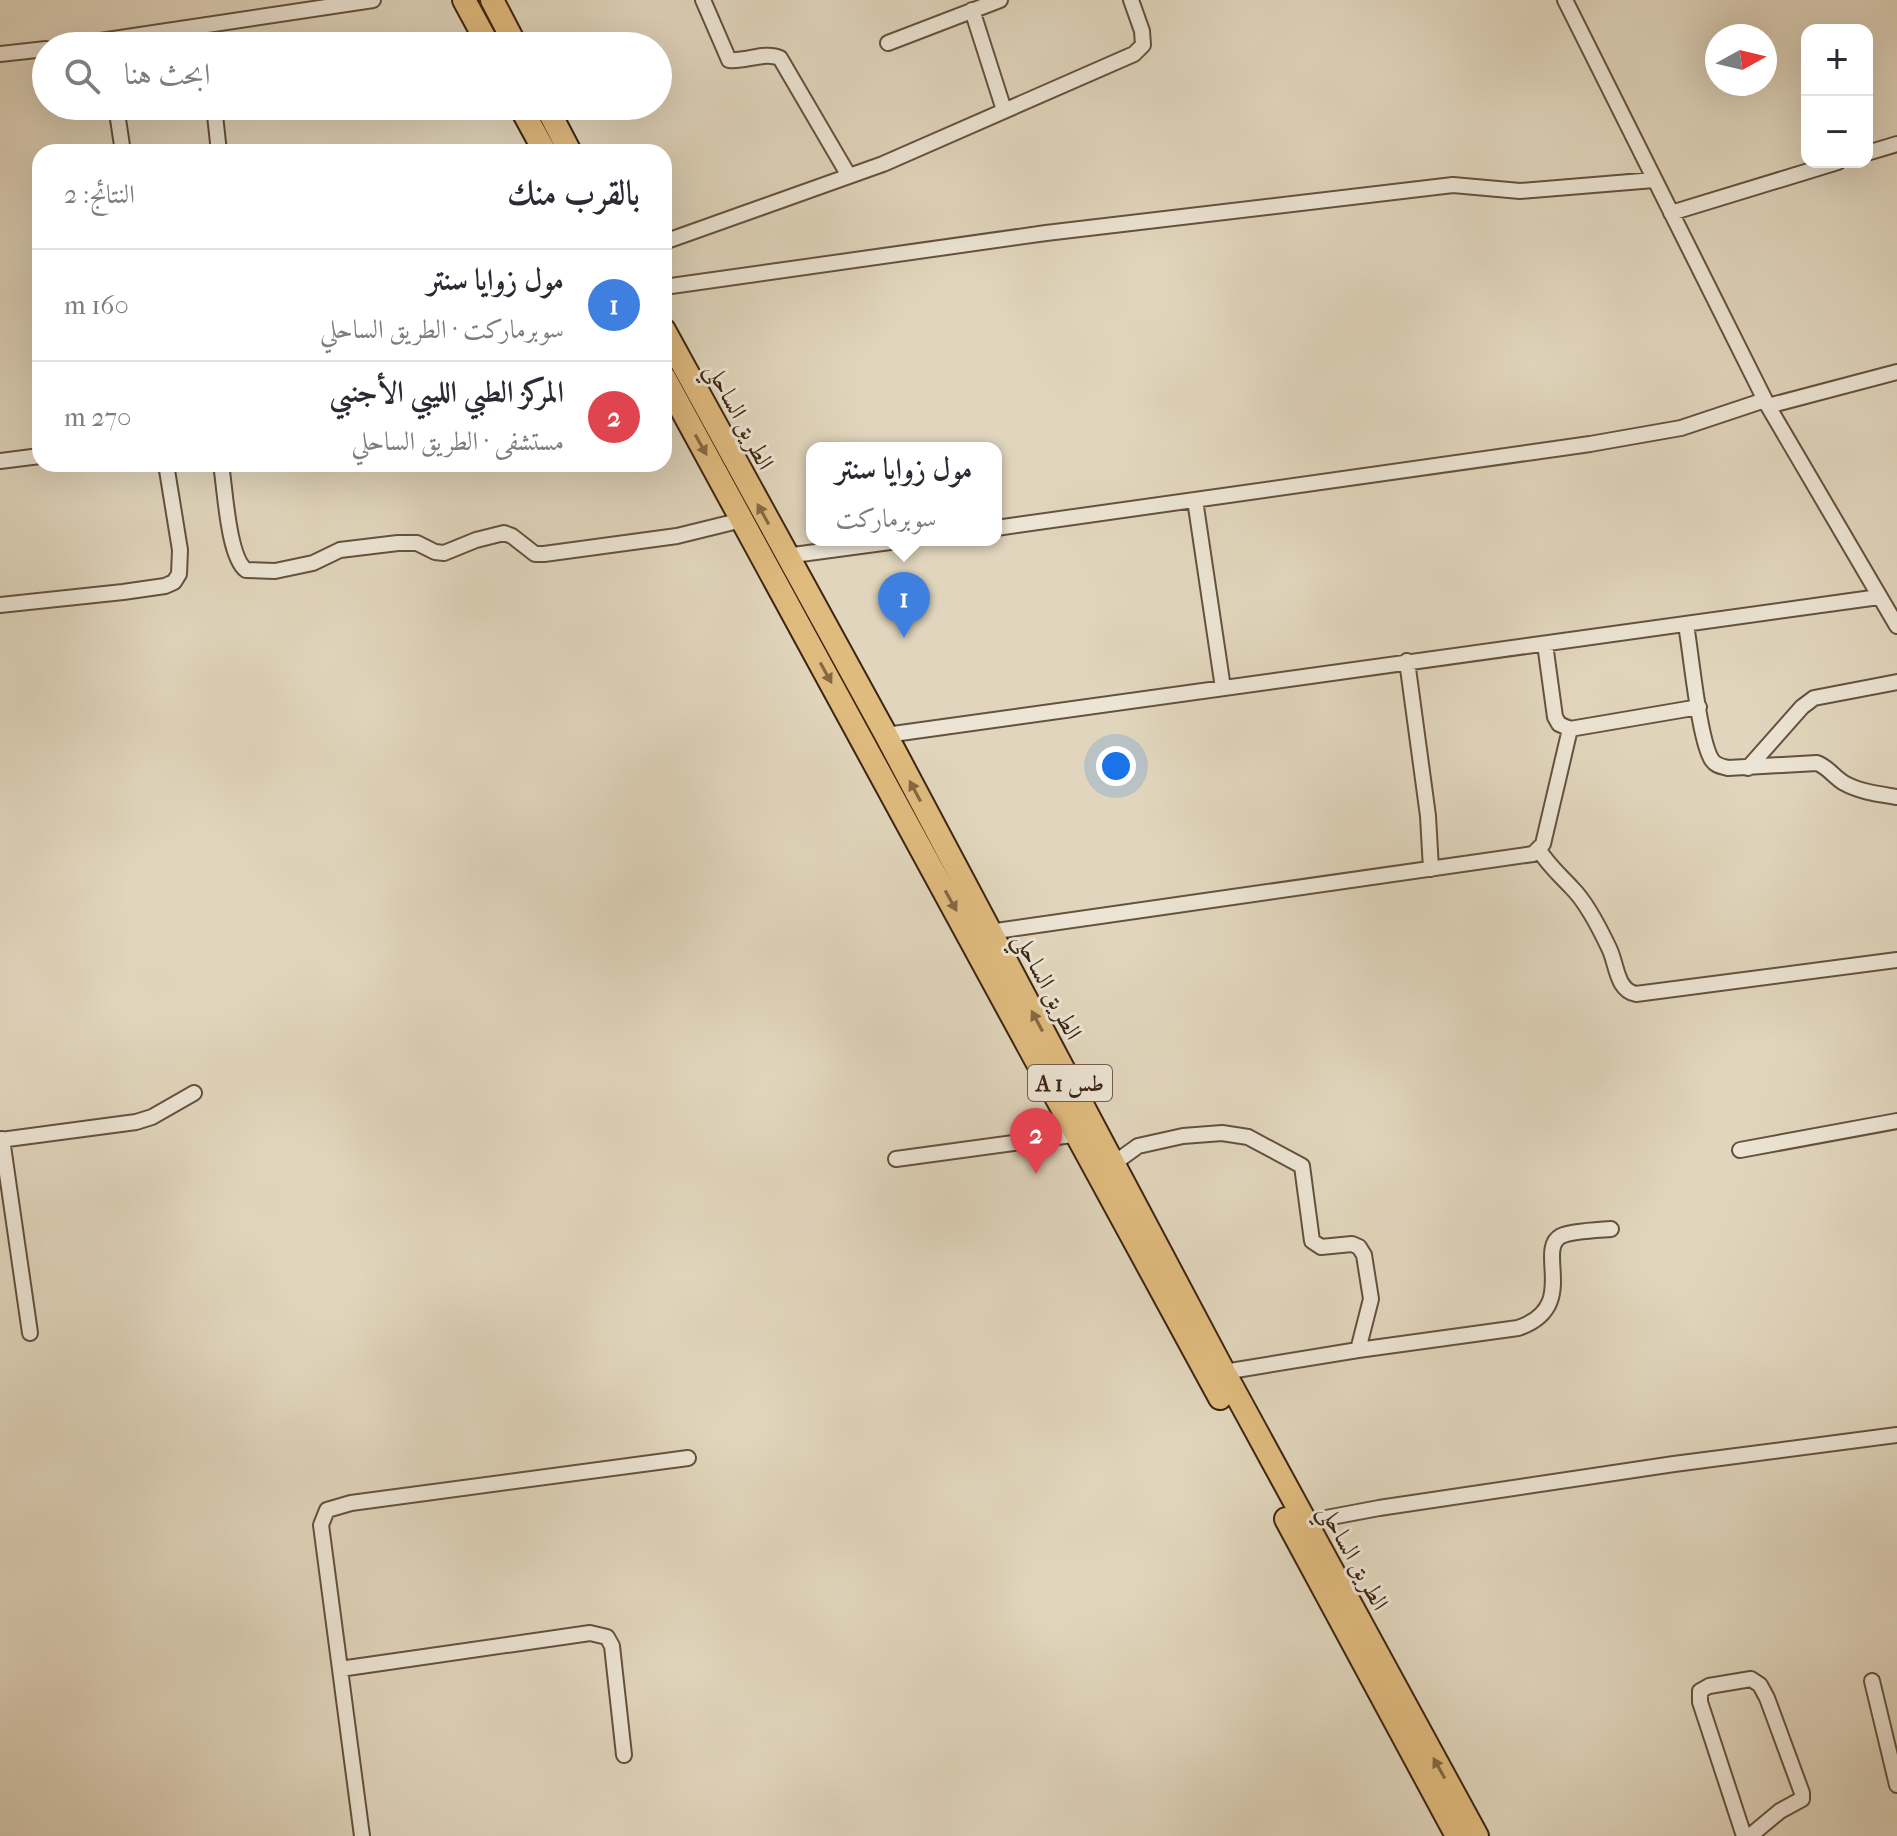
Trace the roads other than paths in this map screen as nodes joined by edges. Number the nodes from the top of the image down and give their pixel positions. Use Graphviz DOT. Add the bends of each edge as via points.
graph roads {
  1 [pos="373,0"];
  2 [pos="464,0"];
  3 [pos="492,0"];
  4 [pos="703,0"];
  5 [pos="1000,0"];
  6 [pos="1131,0"];
  7 [pos="1565,0"];
  8 [pos="972,10"];
  9 [pos="206,25"];
  10 [pos="169,32"];
  11 [pos="207,32"];
  12 [pos="481,32"];
  13 [pos="509,32"];
  14 [pos="888,43"];
  15 [pos="32,51"];
  16 [pos="0,54"];
  17 [pos="1004,110"];
  18 [pos="118,120"];
  19 [pos="216,120"];
  20 [pos="528,120"];
  21 [pos="553,120"];
  22 [pos="122,144"];
  23 [pos="218,144"];
  24 [pos="541,144"];
  25 [pos="566,144"];
  26 [pos="1897,144"];
  27 [pos="1873,151"];
  28 [pos="1818,168"];
  29 [pos="849,176"];
  30 [pos="1654,180"];
  31 [pos="1671,213"];
  32 [pos="672,239"];
  33 [pos="672,286"];
  34 [pos="672,345"];
  35 [pos="1897,372"];
  36 [pos="672,392"];
  37 [pos="1766,403"];
  38 [pos="32,457"];
  39 [pos="0,461"];
  40 [pos="167,472"];
  41 [pos="222,472"];
  42 [pos="1195,500"];
  43 [pos="742,520"];
  44 [pos="1002,527"];
  45 [pos="860,546"];
  46 [pos="786,556"];
  47 [pos="1879,597"];
  48 [pos="0,605"];
  49 [pos="1686,625"];
  50 [pos="1897,626"];
  51 [pos="1545,644"];
  52 [pos="1407,661"];
  53 [pos="1897,682"];
  54 [pos="1223,688"];
  55 [pos="1699,707"];
  56 [pos="1570,729"];
  57 [pos="886,735"];
  58 [pos="1748,768"];
  59 [pos="1897,797"];
  60 [pos="1539,850"];
  61 [pos="1431,869"];
  62 [pos="989,932"];
  63 [pos="1897,960"];
  64 [pos="194,1093"];
  65 [pos="1897,1121"];
  66 [pos="1079,1134"];
  67 [pos="1,1140"];
  68 [pos="1740,1150"];
  69 [pos="896,1159"];
  70 [pos="1113,1164"];
  71 [pos="1611,1229"];
  72 [pos="30,1333"];
  73 [pos="1358,1350"];
  74 [pos="1224,1372"];
  75 [pos="1897,1435"];
  76 [pos="688,1458"];
  77 [pos="1305,1522"];
  78 [pos="340,1669"];
  79 [pos="1872,1681"];
  80 [pos="624,1755"];
  81 [pos="1897,1785"];
  82 [pos="362,1836"];
  83 [pos="1457,1836"];
  84 [pos="1477,1836"];
  85 [pos="1747,1836"];
  1 -- 9 [label="street"];
  2 -- 12 [label="highway"];
  3 -- 13 [label="highway"];
  4 -- 29 [label="street" via="729,60 780,58"];
  5 -- 8 [label="street"];
  6 -- 17 [label="street" via="1143,45 1134,54"];
  7 -- 30 [label="street"];
  8 -- 14 [label="street"];
  8 -- 17 [label="street"];
  9 -- 10 [label="street"];
  9 -- 11 [label="street"];
  15 -- 16 [label="street"];
  17 -- 29 [label="street"];
  18 -- 22 [label="street"];
  19 -- 23 [label="street"];
  20 -- 24 [label="highway"];
  21 -- 25 [label="highway"];
  26 -- 27 [label="street"];
  28 -- 31 [label="street"];
  29 -- 32 [label="street"];
  30 -- 31 [label="street"];
  30 -- 33 [label="street" via="1520,191 1453,185 1046,233"];
  31 -- 37 [label="street"];
  46 -- 34 [label="highway, الطريق الساحلي / A 1 طس, one-way"];
  35 -- 37 [label="street"];
  36 -- 43 [label="highway, الطريق الساحلي / A 1 طس, one-way"];
  37 -- 42 [label="street" via="1681,428 1605,441"];
  37 -- 47 [label="street"];
  38 -- 39 [label="street"];
  40 -- 48 [label="street" via="180,550 174,582"];
  41 -- 43 [label="street" via="237,560 246,570 275,571 313,563 340,550 398,543 417,543 444,553 504,533 535,554 544,554 677,536"];
  42 -- 44 [label="street"];
  42 -- 54 [label="street"];
  43 -- 66 [label="highway, الطريق الساحلي / A 1 طس, one-way"];
  45 -- 46 [label="street"];
  46 -- 57 [label="highway, الطريق الساحلي / A 1 طس"];
  47 -- 49 [label="street"];
  47 -- 50 [label="street"];
  49 -- 51 [label="street"];
  49 -- 55 [label="street"];
  51 -- 52 [label="street"];
  51 -- 56 [label="street" via="1555,717"];
  52 -- 54 [label="street"];
  52 -- 61 [label="street"];
  53 -- 58 [label="street" via="1814,698"];
  54 -- 57 [label="street"];
  55 -- 56 [label="street"];
  55 -- 58 [label="street" via="1710,757 1717,765"];
  56 -- 60 [label="street"];
  62 -- 57 [label="highway, الطريق الساحلي / A 1 طس, one-way"];
  58 -- 59 [label="street" via="1817,763 1844,783"];
  60 -- 61 [label="street"];
  60 -- 63 [label="street" via="1576,893 1628,993"];
  61 -- 62 [label="street"];
  70 -- 62 [label="highway, الطريق الساحلي / A 1 طس, one-way"];
  64 -- 67 [label="street" via="136,1122"];
  65 -- 68 [label="street"];
  66 -- 69 [label="street"];
  66 -- 83 [label="highway, الطريق الساحلي / A 1 طس"];
  67 -- 72 [label="street"];
  70 -- 73 [label="street" via="1138,1146 1222,1133 1248,1137 1295,1161 1304,1172 1312,1241 1321,1247 1352,1244 1364,1255 1371,1299"];
  70 -- 74 [label="highway, الطريق الساحلي / A 1 طس"];
  71 -- 73 [label="street" via="1561,1236 1553,1244 1550,1303 1534,1323"];
  73 -- 74 [label="street"];
  74 -- 77 [label="highway, الطريق الساحلي / A 1 طس"];
  75 -- 77 [label="street"];
  76 -- 78 [label="street" via="327,1510 321,1525"];
  84 -- 77 [label="highway, الطريق الساحلي / A 1 طس, one-way"];
  78 -- 80 [label="street" via="590,1633 607,1637"];
  78 -- 82 [label="street"];
  79 -- 81 [label="street"];
  85 -- 85 [label="street" via="1700,1691 1751,1679 1767,1698 1802,1799"];
}
